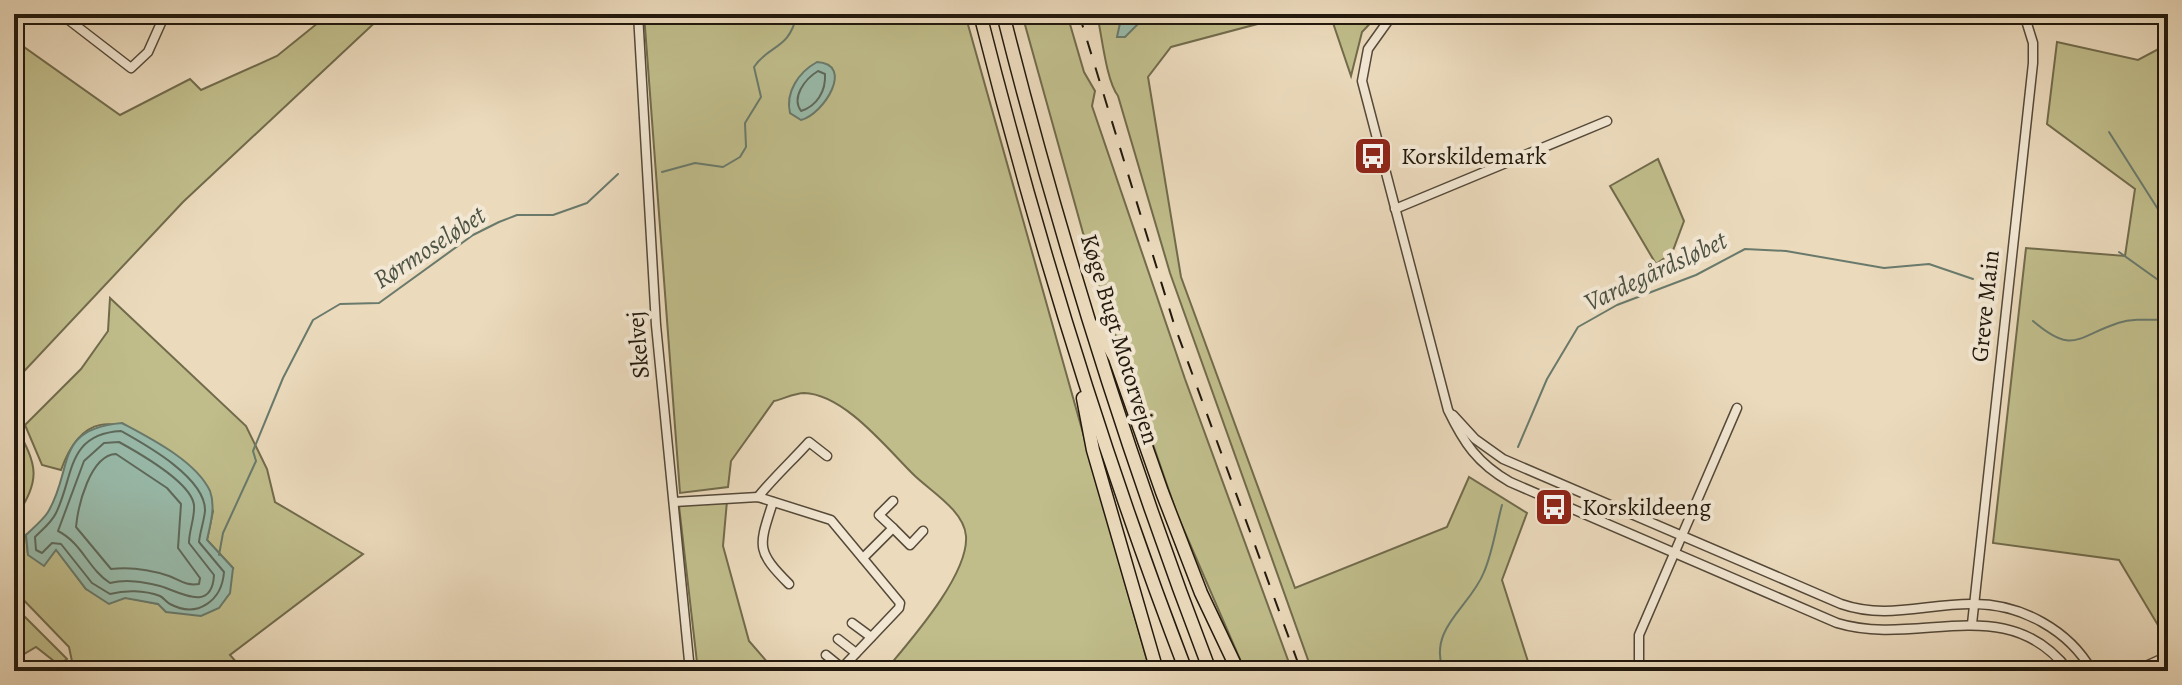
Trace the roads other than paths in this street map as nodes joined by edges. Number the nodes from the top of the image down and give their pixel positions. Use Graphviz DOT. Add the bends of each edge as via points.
graph roads {
  1 [pos="61,14"];
  2 [pos="165,14"];
  3 [pos="638,14"];
  4 [pos="980,14"];
  5 [pos="1003,14"];
  6 [pos="1393,14"];
  7 [pos="2024,14"];
  8 [pos="1607,121"];
  9 [pos="1395,209"];
  10 [pos="1085,302"];
  11 [pos="1071,336"];
  12 [pos="1737,408"];
  13 [pos="1448,410"];
  14 [pos="827,456"];
  15 [pos="758,497"];
  16 [pos="893,501"];
  17 [pos="674,502"];
  18 [pos="773,502"];
  19 [pos="893,528"];
  20 [pos="923,531"];
  21 [pos="1681,536"];
  22 [pos="1674,553"];
  23 [pos="863,558"];
  24 [pos="789,584"];
  25 [pos="1974,604"];
  26 [pos="852,623"];
  27 [pos="1972,624"];
  28 [pos="871,637"];
  29 [pos="838,639"];
  30 [pos="856,653"];
  31 [pos="826,655"];
  32 [pos="2168,656"];
  33 [pos="690,671"];
  34 [pos="1157,671"];
  35 [pos="1186,671"];
  36 [pos="1210,671"];
  37 [pos="1238,671"];
  38 [pos="1639,671"];
  39 [pos="2069,671"];
  40 [pos="2092,671"];
  41 [pos="2135,671"];
  1 -- 2 [label="street" via="131,68 148,52"];
  3 -- 17 [label="street, Skelvej" via="656,325"];
  4 -- 11 [label="highway, Køge Bugt Motorvejen"];
  5 -- 10 [label="highway, Køge Bugt Motorvejen"];
  6 -- 9 [label="street" via="1368,49 1362,81"];
  7 -- 25 [label="street, Greve Main" via="2033,63"];
  8 -- 9 [label="street"];
  9 -- 13 [label="street"];
  10 -- 36 [label="highway, Køge Bugt Motorvejen" via="1126,438"];
  10 -- 37 [label="highway" via="1115,358 1173,521"];
  11 -- 34 [label="highway" via="1093,450"];
  11 -- 35 [label="highway, Køge Bugt Motorvejen"];
  12 -- 21 [label="street"];
  13 -- 21 [label="street" via="1503,459"];
  13 -- 22 [label="street" via="1466,446 1492,472"];
  14 -- 15 [label="street" via="809,442"];
  15 -- 17 [label="street"];
  15 -- 18 [label="street"];
  16 -- 19 [label="street" via="879,515"];
  17 -- 33 [label="street, Skelvej"];
  18 -- 23 [label="street" via="831,520"];
  18 -- 24 [label="street" via="762,539 766,561"];
  19 -- 20 [label="street" via="910,545"];
  19 -- 23 [label="street"];
  21 -- 22 [label="street"];
  21 -- 25 [label="street" via="1859,610 1894,613"];
  22 -- 27 [label="street" via="1855,628 1885,631"];
  22 -- 38 [label="street" via="1639,635"];
  23 -- 28 [label="street" via="900,603"];
  25 -- 27 [label="street, Greve Main"];
  25 -- 40 [label="street" via="2018,612 2049,626 2077,649"];
  26 -- 28 [label="street"];
  27 -- 39 [label="street" via="2025,634 2057,655"];
  28 -- 30 [label="street"];
  29 -- 30 [label="street"];
  30 -- 31 [label="street" via="842,668"];
  32 -- 41 [label="street"];
}
